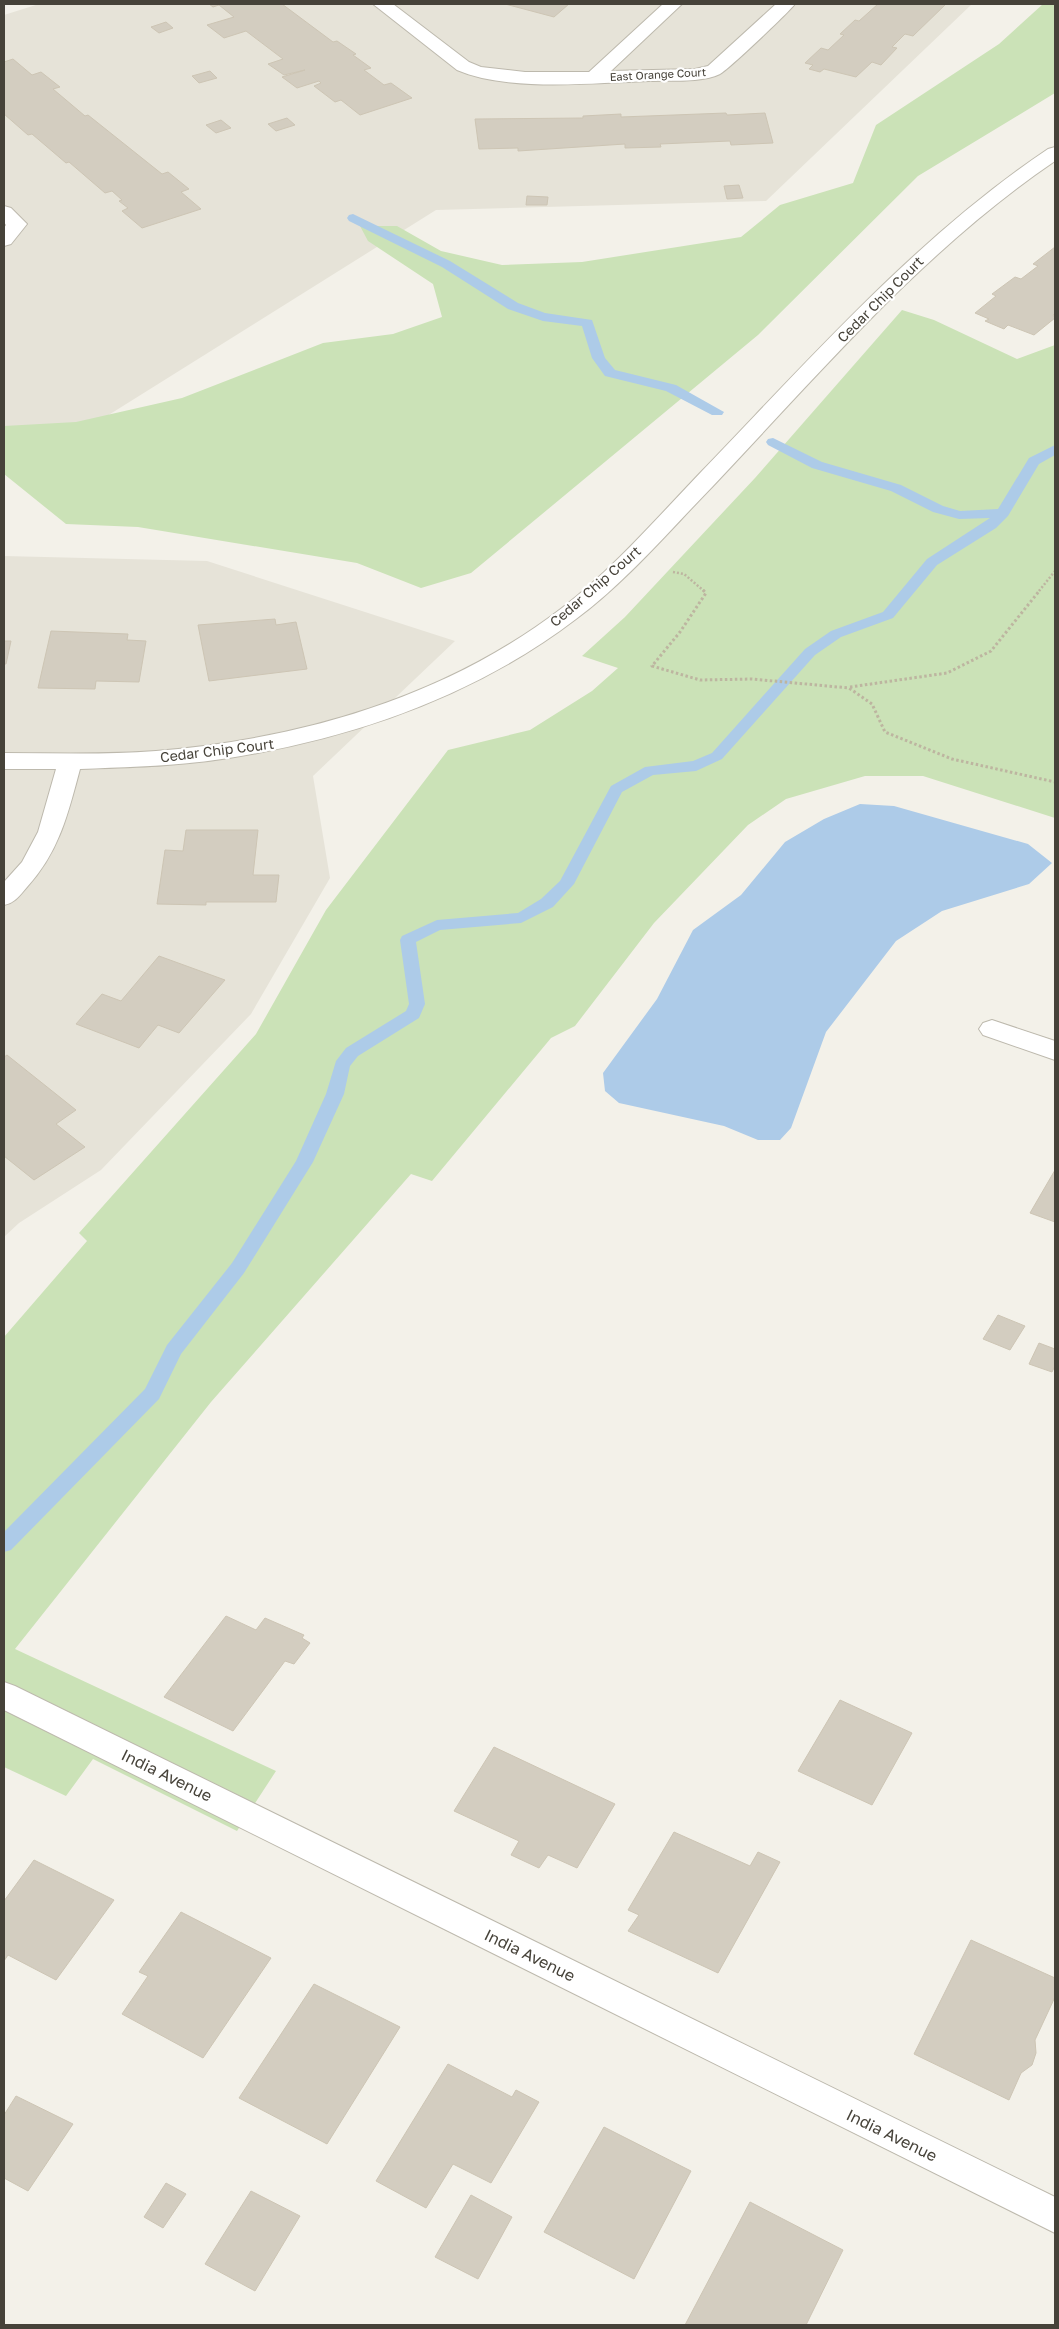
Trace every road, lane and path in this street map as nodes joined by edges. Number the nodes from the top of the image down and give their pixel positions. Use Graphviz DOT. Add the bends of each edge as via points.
graph roads {
  1 [pos="382,4"];
  2 [pos="672,4"];
  3 [pos="786,4"];
  4 [pos="594,77"];
  5 [pos="1055,153"];
  6 [pos="4,212"];
  7 [pos="4,240"];
  8 [pos="623,565"];
  9 [pos="1055,571"];
  10 [pos="849,688"];
  11 [pos="4,761"];
  12 [pos="70,763"];
  13 [pos="1055,782"];
  14 [pos="4,897"];
  15 [pos="992,1029"];
  16 [pos="1055,1051"];
  17 [pos="4,1695"];
  18 [pos="1055,2216"];
  1 -- 4 [label="street, East Orange Court" via="463,66 477,72 525,77"];
  2 -- 4 [label="street, East Orange Court"];
  3 -- 4 [label="street, East Orange Court" via="714,70 695,74"];
  5 -- 8 [label="street, Cedar Chip Court" via="982,204 920,259 865,312"];
  6 -- 7 [label="street" via="17,224"];
  8 -- 10 [label="path" via="684,574 706,593 652,666 700,680 752,679"];
  8 -- 12 [label="street, Cedar Chip Court" via="568,614 518,648 461,680 352,724 291,741 230,752"];
  9 -- 10 [label="path" via="991,650 948,673"];
  10 -- 13 [label="path" via="872,704 885,732 952,759"];
  11 -- 12 [label="street, Cedar Chip Court"];
  12 -- 14 [label="street" via="50,832 32,866"];
  15 -- 16 [label="street"];
  17 -- 18 [label="street, India Avenue"];
}
